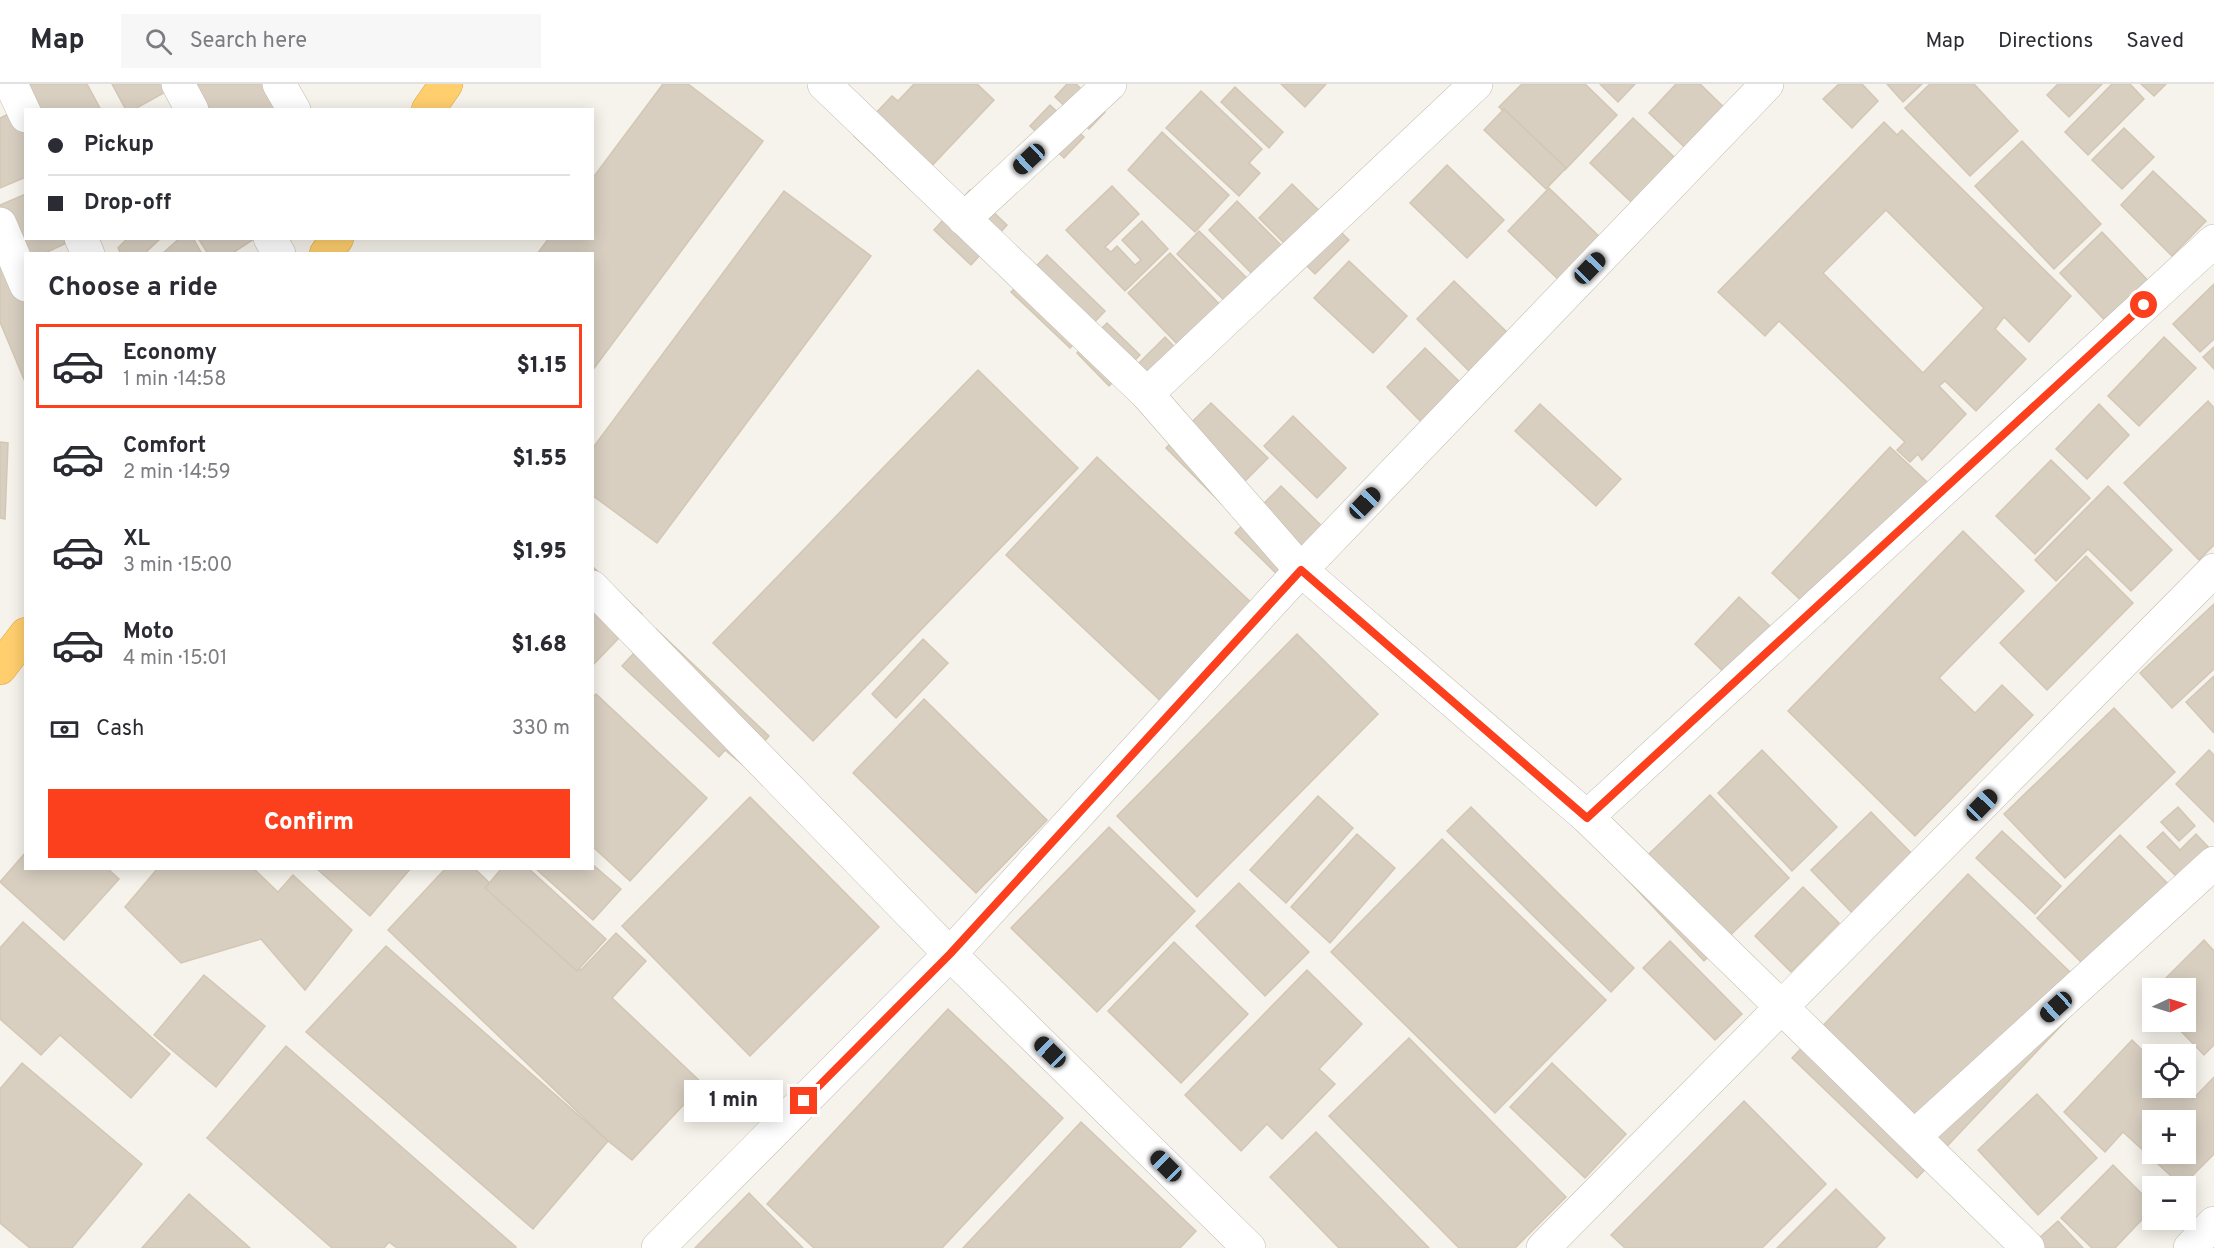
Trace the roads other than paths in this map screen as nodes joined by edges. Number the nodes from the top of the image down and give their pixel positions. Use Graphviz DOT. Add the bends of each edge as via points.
graph roads {
  1 [pos="11,84"];
  2 [pos="178,84"];
  3 [pos="279,84"];
  4 [pos="446,84"];
  5 [pos="824,84"];
  6 [pos="1110,84"];
  7 [pos="1476,84"];
  8 [pos="1767,84"];
  9 [pos="191,108"];
  10 [pos="293,108"];
  11 [pos="429,108"];
  12 [pos="24,112"];
  13 [pos="964,219"];
  14 [pos="0,225"];
  15 [pos="2214,241"];
  16 [pos="24,280"];
  17 [pos="1147,394"];
  18 [pos="1301,570"];
  19 [pos="2214,570"];
  20 [pos="594,589"];
  21 [pos="24,637"];
  22 [pos="0,668"];
  23 [pos="1587,818"];
  24 [pos="2214,863"];
  25 [pos="950,954"];
  26 [pos="1782,1006"];
  27 [pos="1916,1135"];
  28 [pos="2214,1223"];
  29 [pos="658,1248"];
  30 [pos="1249,1248"];
  31 [pos="1543,1248"];
  32 [pos="2028,1248"];
  33 [pos="2190,1248"];
  1 -- 12 [label="street"];
  2 -- 9 [label="street"];
  3 -- 10 [label="street"];
  4 -- 11 [label="highway"];
  5 -- 13 [label="street"];
  6 -- 13 [label="street"];
  7 -- 17 [label="street"];
  8 -- 18 [label="street"];
  13 -- 17 [label="street"];
  14 -- 16 [label="street"];
  15 -- 23 [label="street"];
  17 -- 18 [label="street"];
  18 -- 23 [label="street"];
  18 -- 25 [label="street"];
  19 -- 26 [label="street"];
  20 -- 25 [label="street"];
  21 -- 22 [label="highway"];
  23 -- 26 [label="street"];
  24 -- 27 [label="street"];
  25 -- 29 [label="street"];
  25 -- 30 [label="street"];
  26 -- 27 [label="street"];
  26 -- 31 [label="street"];
  27 -- 32 [label="street"];
  28 -- 33 [label="street"];
}
